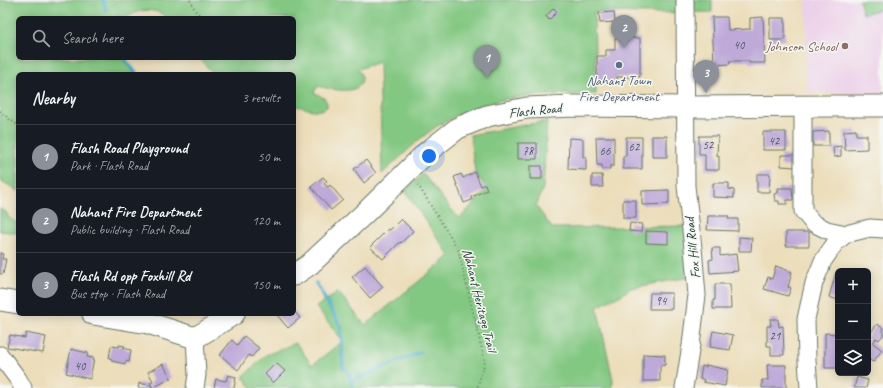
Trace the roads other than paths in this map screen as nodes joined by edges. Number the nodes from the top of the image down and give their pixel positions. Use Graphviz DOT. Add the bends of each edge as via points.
graph roads {
  1 [pos="685,0"];
  2 [pos="802,106"];
  3 [pos="883,106"];
  4 [pos="686,107"];
  5 [pos="883,229"];
  6 [pos="846,234"];
  7 [pos="296,274"];
  8 [pos="105,316"];
  9 [pos="231,316"];
  10 [pos="195,338"];
  11 [pos="0,355"];
  12 [pos="23,388"];
  13 [pos="195,388"];
  14 [pos="684,388"];
  15 [pos="809,388"];
  1 -- 4 [label="street, Fox Hill Road"];
  2 -- 3 [label="main road, Flash Road"];
  2 -- 4 [label="main road, Flash Road"];
  2 -- 6 [label="street" via="803,211 813,223 827,230"];
  4 -- 7 [label="main road, Flash Road" via="527,108 487,116 458,128 426,153 309,265"];
  4 -- 14 [label="street, Fox Hill Road" via="686,186 697,295"];
  5 -- 6 [label="street" via="870,228"];
  6 -- 15 [label="street" via="836,242 823,261 814,283 806,319"];
  8 -- 10 [label="main road" via="148,323"];
  9 -- 10 [label="main road"];
  10 -- 13 [label="street"];
  11 -- 12 [label="street"];
}
